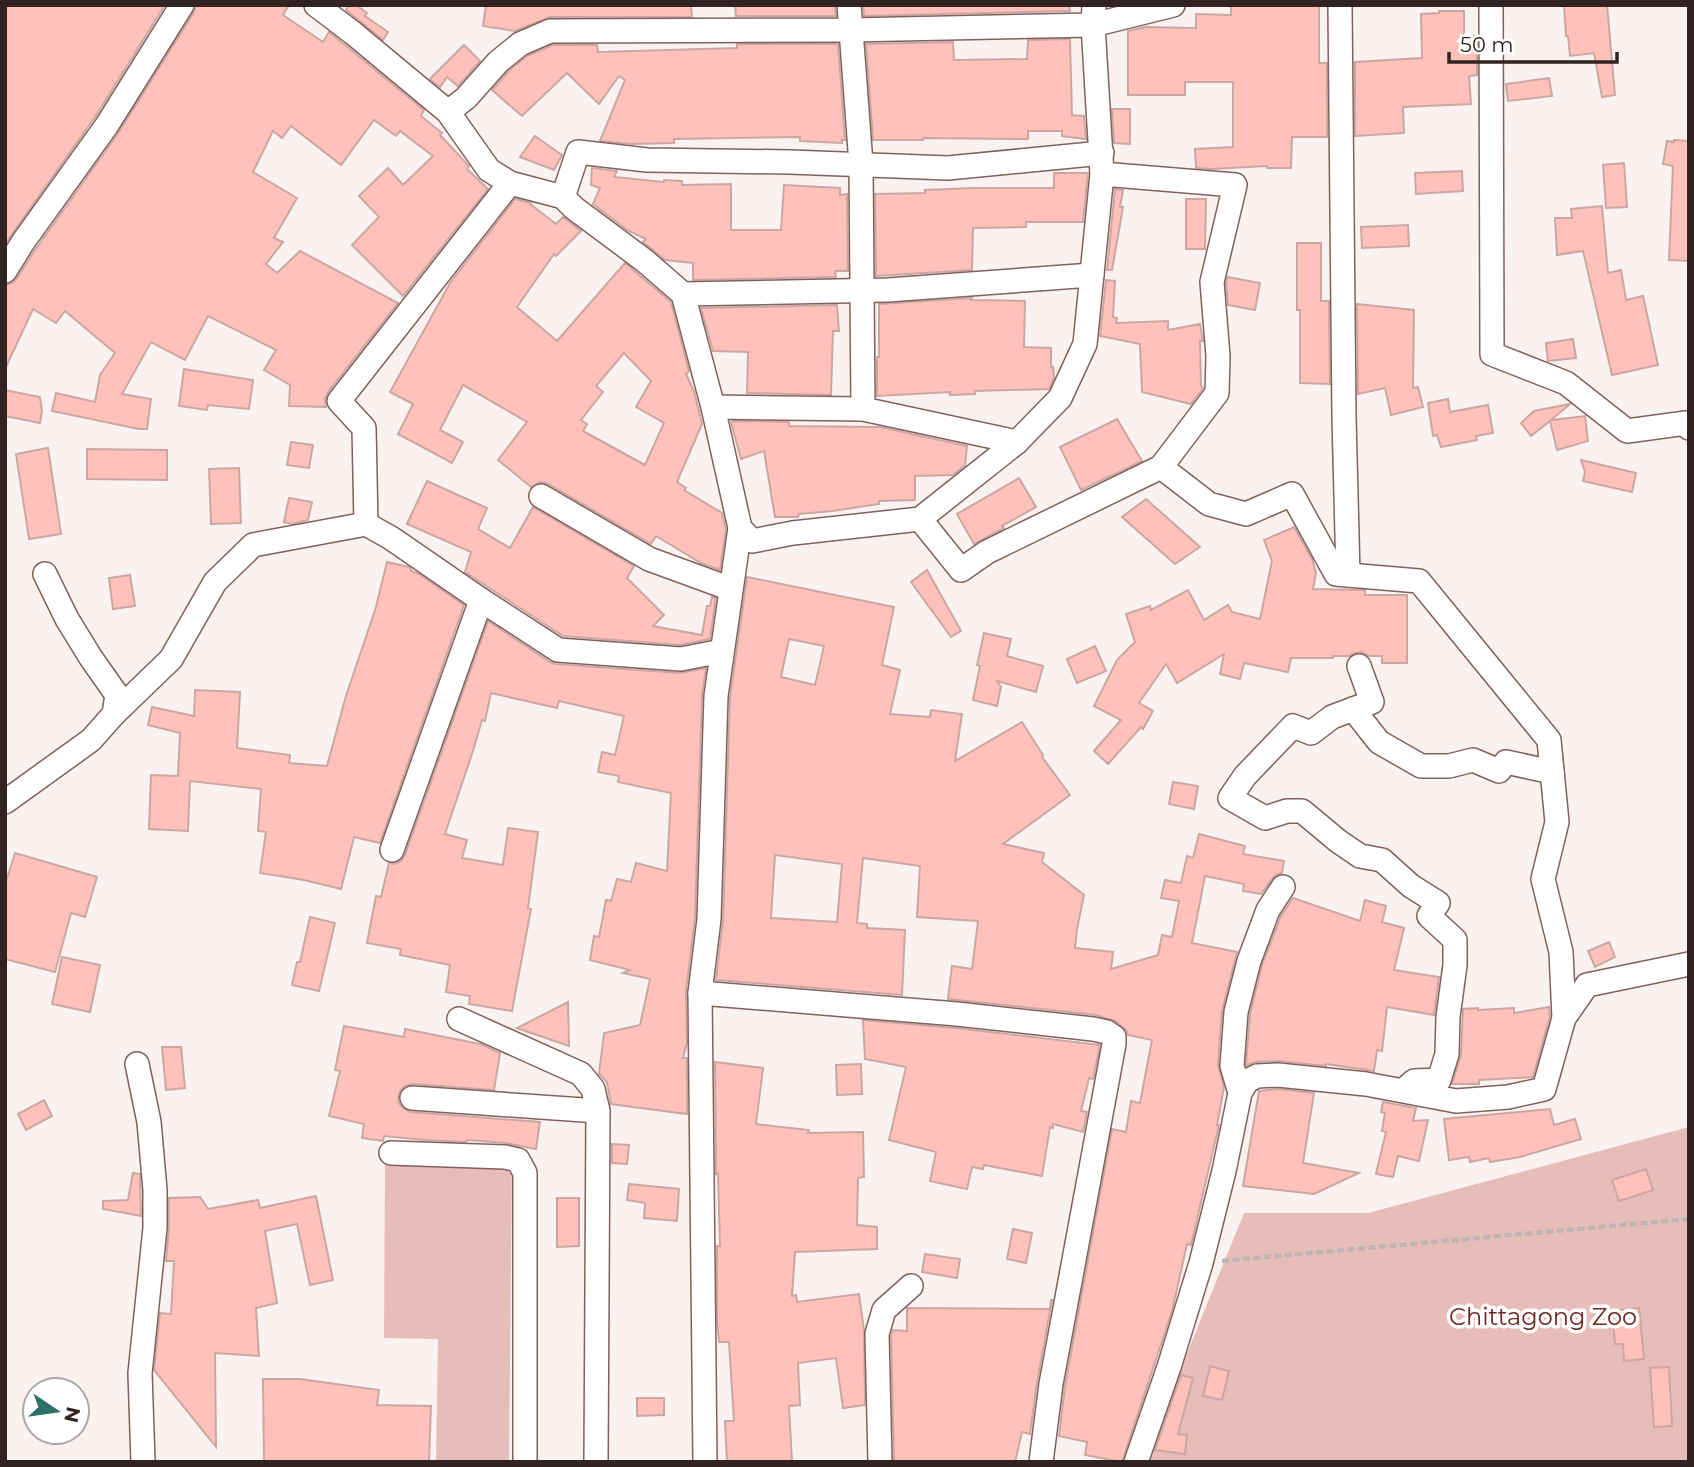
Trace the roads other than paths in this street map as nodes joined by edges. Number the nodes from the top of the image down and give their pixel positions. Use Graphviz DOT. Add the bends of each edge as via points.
graph roads {
  1 [pos="182,5"];
  2 [pos="316,5"];
  3 [pos="849,5"];
  4 [pos="1172,5"];
  5 [pos="1340,5"];
  6 [pos="1491,5"];
  7 [pos="1094,15"];
  8 [pos="851,30"];
  9 [pos="448,112"];
  10 [pos="1102,163"];
  11 [pos="861,164"];
  12 [pos="510,183"];
  13 [pos="563,197"];
  14 [pos="5,271"];
  15 [pos="1092,275"];
  16 [pos="863,290"];
  17 [pos="683,294"];
  18 [pos="713,407"];
  19 [pos="863,409"];
  20 [pos="1689,428"];
  21 [pos="1017,442"];
  22 [pos="1161,467"];
  23 [pos="541,496"];
  24 [pos="920,519"];
  25 [pos="366,524"];
  26 [pos="740,528"];
  27 [pos="45,574"];
  28 [pos="1348,575"];
  29 [pos="731,590"];
  30 [pos="481,600"];
  31 [pos="722,651"];
  32 [pos="1359,666"];
  33 [pos="1353,709"];
  34 [pos="114,714"];
  35 [pos="1552,772"];
  36 [pos="5,802"];
  37 [pos="392,850"];
  38 [pos="1283,887"];
  39 [pos="1689,964"];
  40 [pos="701,993"];
  41 [pos="1564,1018"];
  42 [pos="458,1019"];
  43 [pos="137,1064"];
  44 [pos="1403,1091"];
  45 [pos="1240,1093"];
  46 [pos="412,1098"];
  47 [pos="598,1111"];
  48 [pos="391,1153"];
  49 [pos="911,1286"];
  50 [pos="143,1462"];
  51 [pos="525,1462"];
  52 [pos="596,1462"];
  53 [pos="705,1462"];
  54 [pos="880,1462"];
  55 [pos="1041,1462"];
  56 [pos="1136,1462"];
  1 -- 14 [label="street" via="107,125"];
  2 -- 9 [label="street"];
  3 -- 8 [label="street"];
  4 -- 7 [label="street"];
  5 -- 28 [label="street"];
  6 -- 20 [label="street" via="1492,354 1566,383 1627,431 1686,423"];
  7 -- 8 [label="street"];
  7 -- 10 [label="street"];
  8 -- 9 [label="street" via="550,31 520,44"];
  8 -- 11 [label="street"];
  9 -- 12 [label="street" via="489,170"];
  10 -- 11 [label="street" via="948,168"];
  10 -- 15 [label="street"];
  10 -- 22 [label="street" via="1235,185 1213,282 1217,393"];
  11 -- 13 [label="street" via="647,160 578,152"];
  11 -- 16 [label="street"];
  12 -- 13 [label="street"];
  12 -- 25 [label="street" via="338,401 364,428"];
  13 -- 17 [label="street"];
  15 -- 16 [label="street"];
  15 -- 21 [label="street" via="1084,344 1075,366 1060,398"];
  16 -- 17 [label="street"];
  16 -- 19 [label="street"];
  17 -- 18 [label="street"];
  18 -- 19 [label="street"];
  18 -- 26 [label="street"];
  19 -- 21 [label="street"];
  21 -- 24 [label="street"];
  22 -- 24 [label="street" via="988,552 961,570"];
  22 -- 28 [label="street" via="1209,504 1246,514 1292,494 1336,574"];
  23 -- 29 [label="street" via="649,559"];
  24 -- 26 [label="street" via="752,541"];
  25 -- 30 [label="street"];
  25 -- 34 [label="street" via="253,545 215,582 171,659"];
  26 -- 29 [label="street"];
  27 -- 34 [label="street" via="66,619 117,695"];
  28 -- 35 [label="street" via="1419,581 1549,740"];
  29 -- 31 [label="street"];
  30 -- 31 [label="street" via="558,650 681,659"];
  30 -- 37 [label="street"];
  31 -- 40 [label="street"];
  32 -- 33 [label="street" via="1373,702"];
  33 -- 35 [label="street" via="1379,742 1421,766 1473,760 1499,771 1506,762"];
  33 -- 44 [label="street" via="1311,733 1293,726 1230,798 1265,818 1302,811 1360,856 1382,860 1438,903 1429,916 1455,940 1447,1054 1439,1080 1414,1082"];
  34 -- 36 [label="street" via="92,740"];
  35 -- 41 [label="street" via="1557,822 1543,879 1560,952"];
  38 -- 45 [label="street" via="1258,935 1236,1012 1232,1066"];
  39 -- 41 [label="street" via="1587,985"];
  40 -- 53 [label="street"];
  40 -- 55 [label="street" via="1093,1029 1114,1037"];
  41 -- 44 [label="street" via="1544,1089 1456,1101"];
  42 -- 47 [label="street" via="581,1074 593,1089"];
  43 -- 50 [label="street" via="149,1122 155,1190 140,1373"];
  44 -- 45 [label="street" via="1278,1075 1257,1076 1247,1081"];
  45 -- 56 [label="street" via="1200,1263"];
  46 -- 47 [label="street"];
  47 -- 52 [label="street"];
  48 -- 51 [label="street" via="505,1157 518,1160 525,1173"];
  49 -- 54 [label="street" via="884,1310 877,1334"];
}
